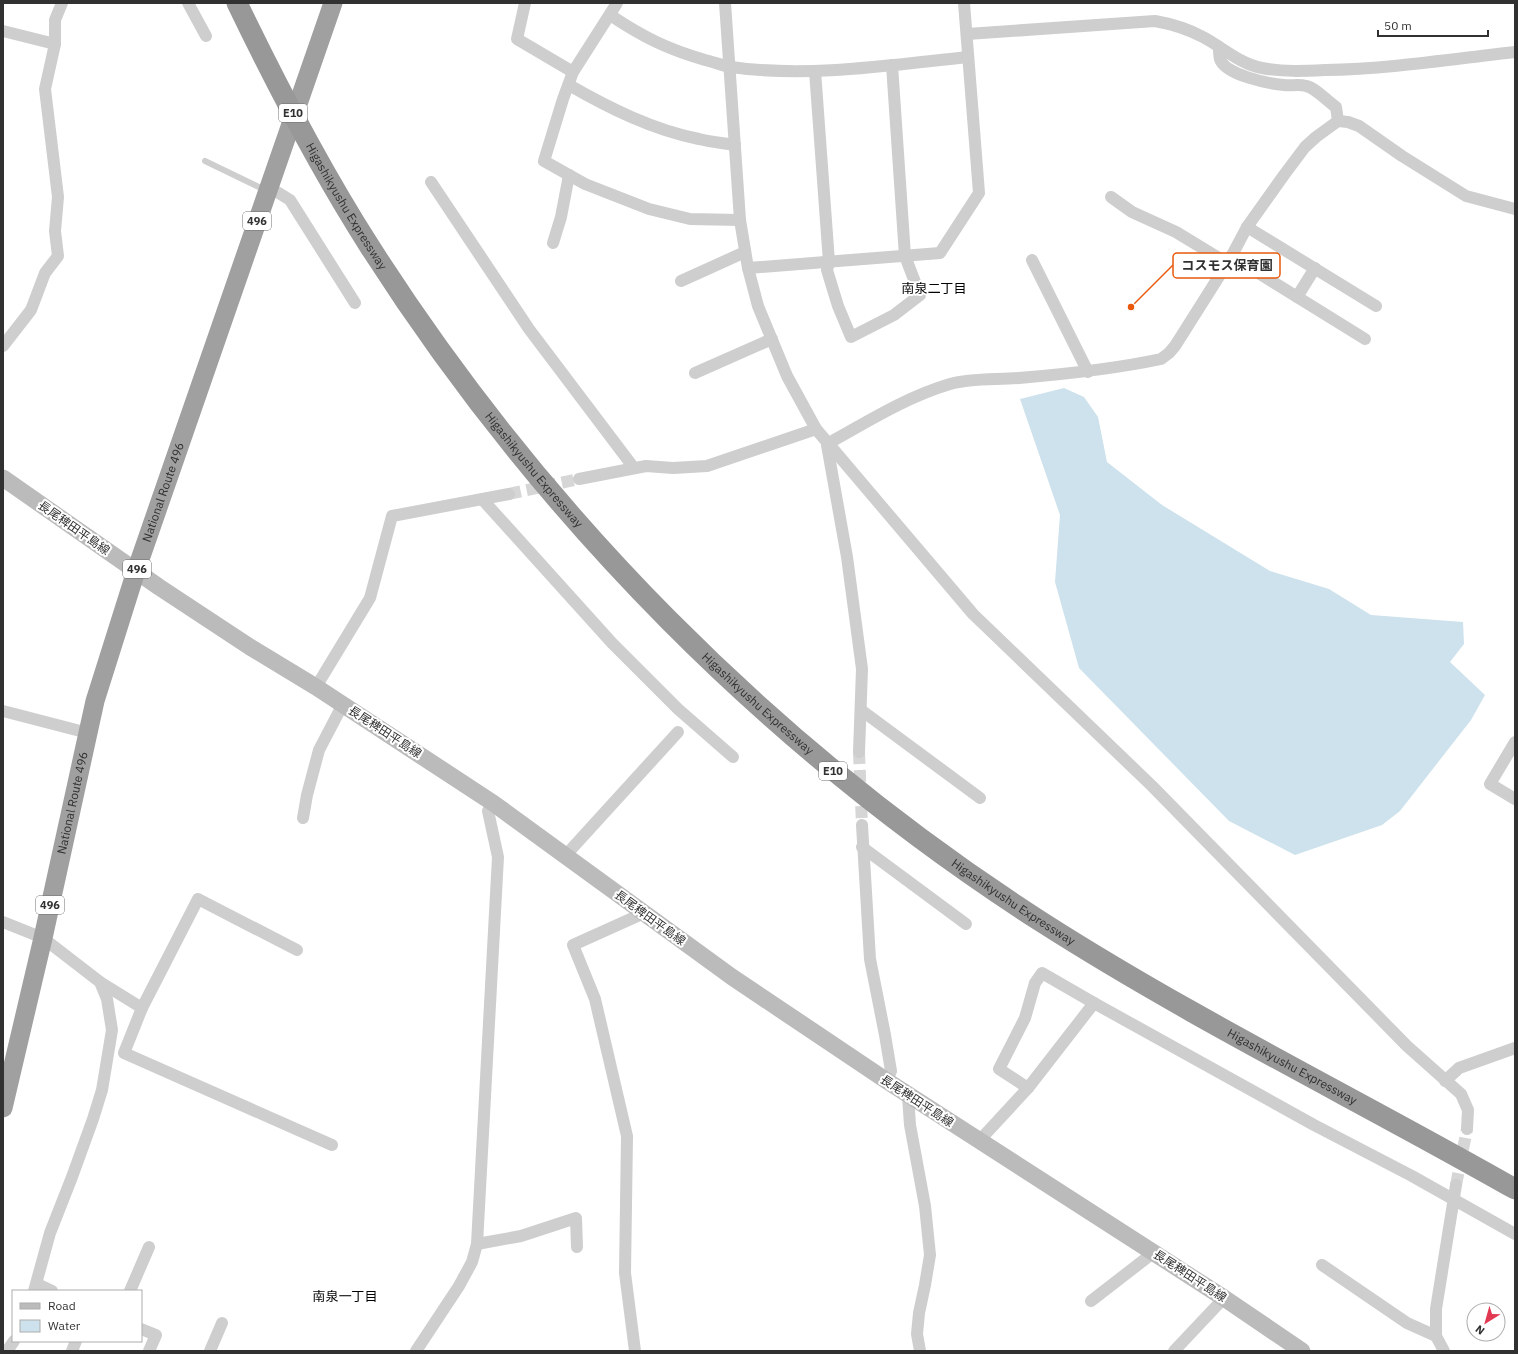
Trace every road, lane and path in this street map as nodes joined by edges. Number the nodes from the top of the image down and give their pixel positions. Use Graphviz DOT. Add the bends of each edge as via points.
graph roads {
  1 [pos="62,3"];
  2 [pos="188,3"];
  3 [pos="237,3"];
  4 [pos="525,3"];
  5 [pos="617,3"];
  6 [pos="725,3"];
  7 [pos="964,3"];
  8 [pos="328,6"];
  9 [pos="610,15"];
  10 [pos="3,30"];
  11 [pos="967,34"];
  12 [pos="206,36"];
  13 [pos="54,44"];
  14 [pos="1219,47"];
  15 [pos="1515,52"];
  16 [pos="968,57"];
  17 [pos="892,65"];
  18 [pos="730,67"];
  19 [pos="815,70"];
  20 [pos="573,72"];
  21 [pos="569,85"];
  22 [pos="1338,121"];
  23 [pos="735,145"];
  24 [pos="205,161"];
  25 [pos="569,175"];
  26 [pos="431,182"];
  27 [pos="268,189"];
  28 [pos="1112,197"];
  29 [pos="1515,208"];
  30 [pos="740,220"];
  31 [pos="1247,227"];
  32 [pos="553,243"];
  33 [pos="745,252"];
  34 [pos="905,256"];
  35 [pos="1032,260"];
  36 [pos="1229,260"];
  37 [pos="830,262"];
  38 [pos="748,268"];
  39 [pos="1315,268"];
  40 [pos="681,281"];
  41 [pos="1298,297"];
  42 [pos="356,304"];
  43 [pos="1376,306"];
  44 [pos="772,339"];
  45 [pos="1365,339"];
  46 [pos="3,346"];
  47 [pos="1088,372"];
  48 [pos="695,373"];
  49 [pos="816,429"];
  50 [pos="827,444"];
  51 [pos="634,468"];
  52 [pos="3,478"];
  53 [pos="579,479"];
  54 [pos="509,494"];
  55 [pos="482,499"];
  56 [pos="136,571"];
  57 [pos="316,687"];
  58 [pos="343,704"];
  59 [pos="860,710"];
  60 [pos="3,711"];
  61 [pos="678,732"];
  62 [pos="88,733"];
  63 [pos="1515,742"];
  64 [pos="859,752"];
  65 [pos="733,757"];
  66 [pos="980,798"];
  67 [pos="1515,800"];
  68 [pos="493,803"];
  69 [pos="302,818"];
  70 [pos="862,825"];
  71 [pos="862,847"];
  72 [pos="565,856"];
  73 [pos="644,913"];
  74 [pos="3,922"];
  75 [pos="966,924"];
  76 [pos="43,938"];
  77 [pos="297,950"];
  78 [pos="100,982"];
  79 [pos="1094,1004"];
  80 [pos="142,1008"];
  81 [pos="1515,1048"];
  82 [pos="887,1081"];
  83 [pos="1445,1081"];
  84 [pos="1028,1088"];
  85 [pos="908,1096"];
  86 [pos="4,1098"];
  87 [pos="1467,1129"];
  88 [pos="979,1141"];
  89 [pos="332,1145"];
  90 [pos="1456,1185"];
  91 [pos="1515,1189"];
  92 [pos="1454,1199"];
  93 [pos="1515,1234"];
  94 [pos="477,1244"];
  95 [pos="149,1247"];
  96 [pos="577,1247"];
  97 [pos="1153,1253"];
  98 [pos="1322,1265"];
  99 [pos="36,1288"];
  100 [pos="47,1290"];
  101 [pos="130,1290"];
  102 [pos="1224,1298"];
  103 [pos="1090,1300"];
  104 [pos="222,1323"];
  105 [pos="142,1329"];
  106 [pos="1436,1336"];
  107 [pos="13,1342"];
  108 [pos="7,1351"];
  109 [pos="149,1351"];
  110 [pos="210,1351"];
  111 [pos="416,1351"];
  112 [pos="636,1351"];
  113 [pos="920,1351"];
  114 [pos="1174,1351"];
  115 [pos="1302,1351"];
  116 [pos="1444,1351"];
  1 -- 13 [label="street" via="55,20"];
  2 -- 12 [label="street"];
  3 -- 91 [label="highway, Higashikyushu Expressway / E10" via="319,161 369,246 431,337 502,433 576,521 704,656 842,778 925,843 1038,920 1159,994"];
  4 -- 20 [label="street" via="517,39"];
  5 -- 9 [label="street"];
  6 -- 18 [label="street"];
  7 -- 11 [label="street"];
  8 -- 27 [label="highway, National Route 496 / 496"];
  9 -- 18 [label="street" via="664,47"];
  9 -- 20 [label="street"];
  10 -- 13 [label="street"];
  11 -- 14 [label="street" via="1155,21 1192,31"];
  11 -- 16 [label="street"];
  13 -- 46 [label="street" via="45,89 58,197 55,231 58,256 45,273 31,310"];
  14 -- 15 [label="street" via="1261,68 1288,71 1378,68"];
  14 -- 22 [label="street" via="1220,60 1246,77 1267,83 1311,88 1336,107"];
  16 -- 17 [label="street"];
  16 -- 34 [label="street" via="979,193 940,253"];
  17 -- 19 [label="street"];
  17 -- 34 [label="street"];
  18 -- 19 [label="street" via="780,71"];
  18 -- 23 [label="street"];
  19 -- 37 [label="street"];
  20 -- 21 [label="street"];
  21 -- 23 [label="street" via="599,103 638,120 698,139"];
  21 -- 25 [label="street" via="544,160"];
  22 -- 29 [label="street" via="1359,126 1466,196"];
  22 -- 31 [label="street" via="1305,147"];
  23 -- 30 [label="street"];
  24 -- 27 [label="lane"];
  25 -- 30 [label="street" via="585,184 643,206 690,219"];
  25 -- 32 [label="street" via="562,217"];
  26 -- 51 [label="street" via="529,329"];
  27 -- 42 [label="street" via="290,200"];
  27 -- 56 [label="highway, National Route 496 / 496"];
  28 -- 36 [label="street" via="1132,212"];
  30 -- 33 [label="street"];
  31 -- 36 [label="street"];
  31 -- 39 [label="street"];
  33 -- 38 [label="street"];
  33 -- 40 [label="street"];
  34 -- 37 [label="street"];
  34 -- 37 [label="street" via="920,295 894,315 851,337 827,270"];
  35 -- 47 [label="street"];
  36 -- 41 [label="street"];
  36 -- 47 [label="street" via="1169,354 1160,359"];
  37 -- 38 [label="street"];
  38 -- 44 [label="street" via="758,306"];
  39 -- 41 [label="street"];
  39 -- 43 [label="street"];
  41 -- 45 [label="street"];
  44 -- 48 [label="street"];
  44 -- 49 [label="street" via="787,376"];
  47 -- 50 [label="street" via="982,379 951,384 913,397"];
  49 -- 50 [label="street"];
  49 -- 51 [label="street" via="708,466"];
  50 -- 59 [label="street" via="847,557 862,669"];
  50 -- 83 [label="street" via="973,614 1152,786"];
  51 -- 53 [label="street"];
  52 -- 56 [label="main road, 長尾稗田平島線"];
  54 -- 55 [label="street"];
  55 -- 57 [label="street" via="392,516 370,598"];
  55 -- 65 [label="street" via="612,643 678,709"];
  56 -- 57 [label="main road, 長尾稗田平島線" via="250,647"];
  56 -- 62 [label="highway, National Route 496 / 496" via="95,701"];
  57 -- 58 [label="main road, 長尾稗田平島線"];
  58 -- 68 [label="main road, 長尾稗田平島線"];
  58 -- 69 [label="street" via="319,750"];
  59 -- 64 [label="street"];
  59 -- 66 [label="street"];
  60 -- 62 [label="street"];
  61 -- 72 [label="street"];
  62 -- 76 [label="highway, National Route 496 / 496"];
  63 -- 67 [label="street" via="1490,784"];
  68 -- 72 [label="main road, 長尾稗田平島線"];
  68 -- 94 [label="street" via="488,811 498,857"];
  70 -- 71 [label="street"];
  71 -- 75 [label="street"];
  71 -- 82 [label="street" via="870,959 891,1071"];
  72 -- 73 [label="main road, 長尾稗田平島線"];
  73 -- 82 [label="main road, 長尾稗田平島線" via="732,977"];
  73 -- 112 [label="street" via="573,946 595,999 627,1136 625,1273"];
  74 -- 76 [label="street"];
  76 -- 78 [label="street"];
  76 -- 86 [label="highway, National Route 496 / 496"];
  77 -- 80 [label="street" via="198,899"];
  78 -- 80 [label="street"];
  78 -- 99 [label="street" via="107,1000 112,1030 102,1090 50,1233"];
  79 -- 84 [label="street"];
  79 -- 84 [label="street" via="1042,973 1035,983 1025,1018 999,1069"];
  79 -- 92 [label="street"];
  80 -- 89 [label="street" via="124,1053"];
  81 -- 83 [label="street" via="1459,1068"];
  82 -- 85 [label="main road, 長尾稗田平島線"];
  83 -- 87 [label="street" via="1461,1094 1468,1110"];
  84 -- 88 [label="street"];
  85 -- 88 [label="main road, 長尾稗田平島線"];
  85 -- 113 [label="street" via="930,1255 919,1313 917,1334"];
  88 -- 97 [label="main road, 長尾稗田平島線"];
  90 -- 92 [label="street"];
  92 -- 93 [label="street"];
  92 -- 106 [label="street" via="1436,1308"];
  94 -- 96 [label="street" via="521,1236 576,1218"];
  94 -- 111 [label="street" via="472,1262 459,1286"];
  95 -- 101 [label="street"];
  97 -- 102 [label="main road, 長尾稗田平島線"];
  97 -- 103 [label="street"];
  98 -- 106 [label="street" via="1406,1323"];
  99 -- 100 [label="street"];
  102 -- 114 [label="street"];
  102 -- 115 [label="main road, 長尾稗田平島線"];
  104 -- 110 [label="street"];
  105 -- 109 [label="street" via="156,1335"];
  106 -- 116 [label="street"];
  107 -- 108 [label="street"];
}
